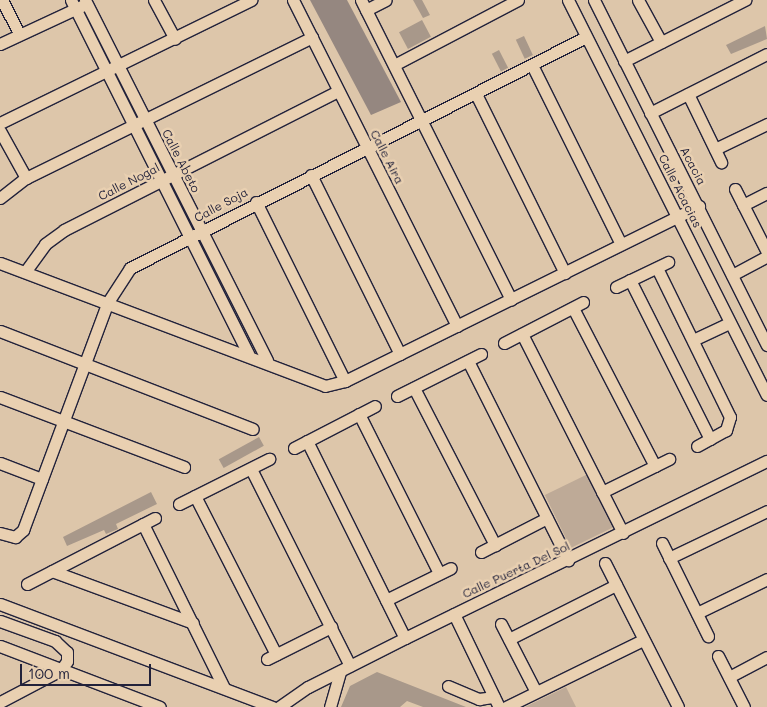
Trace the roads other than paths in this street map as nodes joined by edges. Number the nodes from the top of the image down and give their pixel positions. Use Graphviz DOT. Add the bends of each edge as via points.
graph roads {
  1 [pos="2,0"];
  2 [pos="154,0"];
  3 [pos="225,0"];
  4 [pos="251,0"];
  5 [pos="293,0"];
  6 [pos="386,0"];
  7 [pos="518,0"];
  8 [pos="568,0"];
  9 [pos="594,0"];
  10 [pos="638,0"];
  11 [pos="745,0"];
  12 [pos="86,2"];
  13 [pos="74,4"];
  14 [pos="364,5"];
  15 [pos="231,11"];
  16 [pos="20,34"];
  17 [pos="312,37"];
  18 [pos="586,37"];
  19 [pos="175,39"];
  20 [pos="661,42"];
  21 [pos="0,44"];
  22 [pos="767,54"];
  23 [pos="624,61"];
  24 [pos="394,64"];
  25 [pos="532,65"];
  26 [pos="118,66"];
  27 [pos="107,72"];
  28 [pos="338,91"];
  29 [pos="476,94"];
  30 [pos="688,94"];
  31 [pos="650,112"];
  32 [pos="145,121"];
  33 [pos="422,121"];
  34 [pos="0,123"];
  35 [pos="767,124"];
  36 [pos="134,126"];
  37 [pos="0,131"];
  38 [pos="368,148"];
  39 [pos="715,149"];
  40 [pos="721,162"];
  41 [pos="173,175"];
  42 [pos="311,176"];
  43 [pos="26,178"];
  44 [pos="162,180"];
  45 [pos="735,189"];
  46 [pos="767,192"];
  47 [pos="0,198"];
  48 [pos="256,202"];
  49 [pos="743,205"];
  50 [pos="699,206"];
  51 [pos="677,216"];
  52 [pos="197,234"];
  53 [pos="621,244"];
  54 [pos="767,252"];
  55 [pos="767,256"];
  56 [pos="668,262"];
  57 [pos="0,263"];
  58 [pos="657,268"];
  59 [pos="25,272"];
  60 [pos="565,273"];
  61 [pos="732,275"];
  62 [pos="630,280"];
  63 [pos="616,287"];
  64 [pos="511,300"];
  65 [pos="108,302"];
  66 [pos="729,323"];
  67 [pos="457,326"];
  68 [pos="763,327"];
  69 [pos="0,331"];
  70 [pos="522,334"];
  71 [pos="693,340"];
  72 [pos="504,343"];
  73 [pos="767,345"];
  74 [pos="248,354"];
  75 [pos="400,354"];
  76 [pos="481,354"];
  77 [pos="267,361"];
  78 [pos="468,361"];
  79 [pos="86,364"];
  80 [pos="345,381"];
  81 [pos="414,388"];
  82 [pos="767,395"];
  83 [pos="397,396"];
  84 [pos="0,398"];
  85 [pos="375,406"];
  86 [pos="359,414"];
  87 [pos="64,422"];
  88 [pos="253,429"];
  89 [pos="710,439"];
  90 [pos="307,441"];
  91 [pos="697,446"];
  92 [pos="294,448"];
  93 [pos="269,459"];
  94 [pos="668,459"];
  95 [pos="767,461"];
  96 [pos="0,463"];
  97 [pos="655,466"];
  98 [pos="184,467"];
  99 [pos="251,469"];
  100 [pos="42,479"];
  101 [pos="602,492"];
  102 [pos="195,496"];
  103 [pos="179,504"];
  104 [pos="767,511"];
  105 [pos="155,518"];
  106 [pos="547,518"];
  107 [pos="143,524"];
  108 [pos="0,533"];
  109 [pos="623,533"];
  110 [pos="662,543"];
  111 [pos="495,545"];
  112 [pos="481,552"];
  113 [pos="669,558"];
  114 [pos="568,560"];
  115 [pos="604,563"];
  116 [pos="451,568"];
  117 [pos="52,571"];
  118 [pos="440,573"];
  119 [pos="767,579"];
  120 [pos="27,584"];
  121 [pos="616,585"];
  122 [pos="386,600"];
  123 [pos="0,604"];
  124 [pos="697,613"];
  125 [pos="454,614"];
  126 [pos="0,621"];
  127 [pos="193,623"];
  128 [pos="501,624"];
  129 [pos="331,627"];
  130 [pos="708,636"];
  131 [pos="405,638"];
  132 [pos="509,639"];
  133 [pos="643,640"];
  134 [pos="0,646"];
  135 [pos="718,656"];
  136 [pos="767,657"];
  137 [pos="345,668"];
  138 [pos="61,670"];
  139 [pos="729,678"];
  140 [pos="448,686"];
  141 [pos="224,688"];
  142 [pos="536,692"];
  143 [pos="0,702"];
  144 [pos="497,702"];
  145 [pos="674,706"];
  146 [pos="160,707"];
  147 [pos="272,707"];
  148 [pos="279,707"];
  149 [pos="330,707"];
  150 [pos="506,707"];
  151 [pos="744,707"];
  1 -- 16 [label="street"];
  2 -- 19 [label="street"];
  3 -- 15 [label="street"];
  4 -- 15 [label="street"];
  5 -- 17 [label="street, Calle Aira"];
  6 -- 14 [label="street"];
  7 -- 24 [label="street"];
  8 -- 18 [label="street, Calle Acacias"];
  9 -- 23 [label="street, Acacia"];
  10 -- 20 [label="street"];
  11 -- 20 [label="street"];
  12 -- 13 [label="street"];
  12 -- 26 [label="street, Calle Abeto"];
  13 -- 16 [label="street"];
  13 -- 27 [label="street, Calle Abeto"];
  14 -- 24 [label="street"];
  15 -- 19 [label="street"];
  16 -- 21 [label="street"];
  17 -- 28 [label="street, Calle Aira"];
  17 -- 32 [label="street"];
  18 -- 25 [label="street, Calle Soja"];
  18 -- 51 [label="street, Calle Acacias"];
  19 -- 26 [label="street"];
  20 -- 23 [label="street"];
  22 -- 30 [label="street"];
  23 -- 31 [label="street, Acacia"];
  24 -- 33 [label="street"];
  25 -- 29 [label="street, Calle Soja"];
  25 -- 53 [label="street"];
  26 -- 27 [label="street"];
  26 -- 32 [label="street, Calle Abeto"];
  27 -- 34 [label="street"];
  27 -- 36 [label="street, Calle Abeto"];
  28 -- 38 [label="street, Calle Aira"];
  28 -- 41 [label="street, Calle Nogal"];
  29 -- 33 [label="street, Calle Soja"];
  29 -- 60 [label="street"];
  30 -- 31 [label="street"];
  30 -- 39 [label="street"];
  31 -- 50 [label="street, Acacia"];
  32 -- 36 [label="street"];
  32 -- 41 [label="street, Calle Abeto"];
  33 -- 38 [label="street, Calle Soja"];
  33 -- 64 [label="street"];
  35 -- 39 [label="street"];
  36 -- 43 [label="street"];
  36 -- 44 [label="street, Calle Abeto"];
  37 -- 43 [label="street"];
  38 -- 42 [label="street, Calle Soja"];
  38 -- 67 [label="street, Calle Aira"];
  39 -- 40 [label="street"];
  41 -- 44 [label="street, Calle Nogal"];
  41 -- 52 [label="street, Calle Abeto"];
  42 -- 48 [label="street, Calle Soja"];
  42 -- 75 [label="street"];
  43 -- 47 [label="street"];
  44 -- 52 [label="street, Calle Abeto"];
  44 -- 59 [label="street, Calle Nogal" via="64,230 45,244"];
  45 -- 49 [label="street"];
  46 -- 49 [label="street"];
  48 -- 52 [label="street, Calle Soja"];
  48 -- 80 [label="street"];
  49 -- 54 [label="street"];
  50 -- 51 [label="street"];
  50 -- 61 [label="street, Acacia"];
  51 -- 53 [label="street"];
  51 -- 66 [label="street, Calle Acacias"];
  52 -- 65 [label="street, Calle Soja" via="141,259 120,278"];
  52 -- 74 [label="street, Calle Abeto"];
  52 -- 77 [label="street, Calle Abeto"];
  53 -- 60 [label="street"];
  55 -- 61 [label="street"];
  56 -- 58 [label="street"];
  57 -- 59 [label="street"];
  58 -- 62 [label="street"];
  58 -- 71 [label="street"];
  59 -- 65 [label="street"];
  60 -- 64 [label="street"];
  61 -- 68 [label="street, Acacia"];
  62 -- 63 [label="street"];
  62 -- 89 [label="street"];
  64 -- 67 [label="street"];
  65 -- 74 [label="street"];
  65 -- 79 [label="street, Calle Soja"];
  66 -- 71 [label="street"];
  66 -- 82 [label="street, Calle Acacias"];
  67 -- 75 [label="street"];
  68 -- 73 [label="street, Acacia"];
  69 -- 79 [label="street"];
  70 -- 72 [label="street"];
  70 -- 97 [label="street" via="578,305"];
  70 -- 101 [label="street"];
  71 -- 89 [label="street" via="730,416 729,428"];
  74 -- 77 [label="street"];
  75 -- 80 [label="street"];
  76 -- 78 [label="street"];
  77 -- 80 [label="street" via="325,386"];
  78 -- 81 [label="street"];
  78 -- 106 [label="street"];
  79 -- 87 [label="street, Calle Soja"];
  79 -- 88 [label="street"];
  81 -- 83 [label="street"];
  81 -- 111 [label="street"];
  84 -- 87 [label="street"];
  85 -- 86 [label="street"];
  86 -- 90 [label="street"];
  86 -- 118 [label="street"];
  87 -- 98 [label="street"];
  87 -- 100 [label="street, Calle Soja"];
  89 -- 91 [label="street"];
  90 -- 92 [label="street"];
  90 -- 122 [label="street"];
  93 -- 99 [label="street"];
  94 -- 97 [label="street"];
  95 -- 109 [label="street, Calle Puerta Del Sol"];
  96 -- 100 [label="street"];
  97 -- 101 [label="street"];
  99 -- 102 [label="street"];
  99 -- 129 [label="street"];
  100 -- 108 [label="street, Calle Soja" via="19,535"];
  101 -- 109 [label="street"];
  102 -- 103 [label="street"];
  102 -- 129 [label="street" via="272,657"];
  104 -- 113 [label="street"];
  105 -- 107 [label="street"];
  106 -- 111 [label="street"];
  106 -- 114 [label="street"];
  107 -- 117 [label="street"];
  107 -- 127 [label="street"];
  109 -- 114 [label="street, Calle Puerta Del Sol"];
  110 -- 113 [label="street"];
  111 -- 112 [label="street"];
  113 -- 124 [label="street"];
  114 -- 125 [label="street, Calle Puerta Del Sol"];
  115 -- 121 [label="street"];
  116 -- 118 [label="street"];
  117 -- 120 [label="street"];
  117 -- 127 [label="street"];
  118 -- 122 [label="street"];
  119 -- 124 [label="street"];
  121 -- 132 [label="street"];
  121 -- 133 [label="street"];
  122 -- 131 [label="street"];
  123 -- 141 [label="street"];
  124 -- 130 [label="street"];
  125 -- 131 [label="street, Calle Puerta Del Sol"];
  125 -- 144 [label="street"];
  126 -- 138 [label="street" via="62,646 68,661"];
  127 -- 141 [label="street"];
  128 -- 132 [label="street"];
  129 -- 137 [label="street"];
  131 -- 137 [label="street, Calle Puerta Del Sol"];
  132 -- 142 [label="street"];
  133 -- 142 [label="street"];
  133 -- 145 [label="street"];
  134 -- 138 [label="street"];
  135 -- 139 [label="street"];
  136 -- 139 [label="street"];
  137 -- 148 [label="street, Calle Puerta Del Sol"];
  137 -- 149 [label="street"];
  138 -- 143 [label="street"];
  138 -- 146 [label="street"];
  139 -- 151 [label="street"];
  140 -- 144 [label="street" via="479,699"];
  141 -- 147 [label="street"];
  142 -- 150 [label="street"];
}
